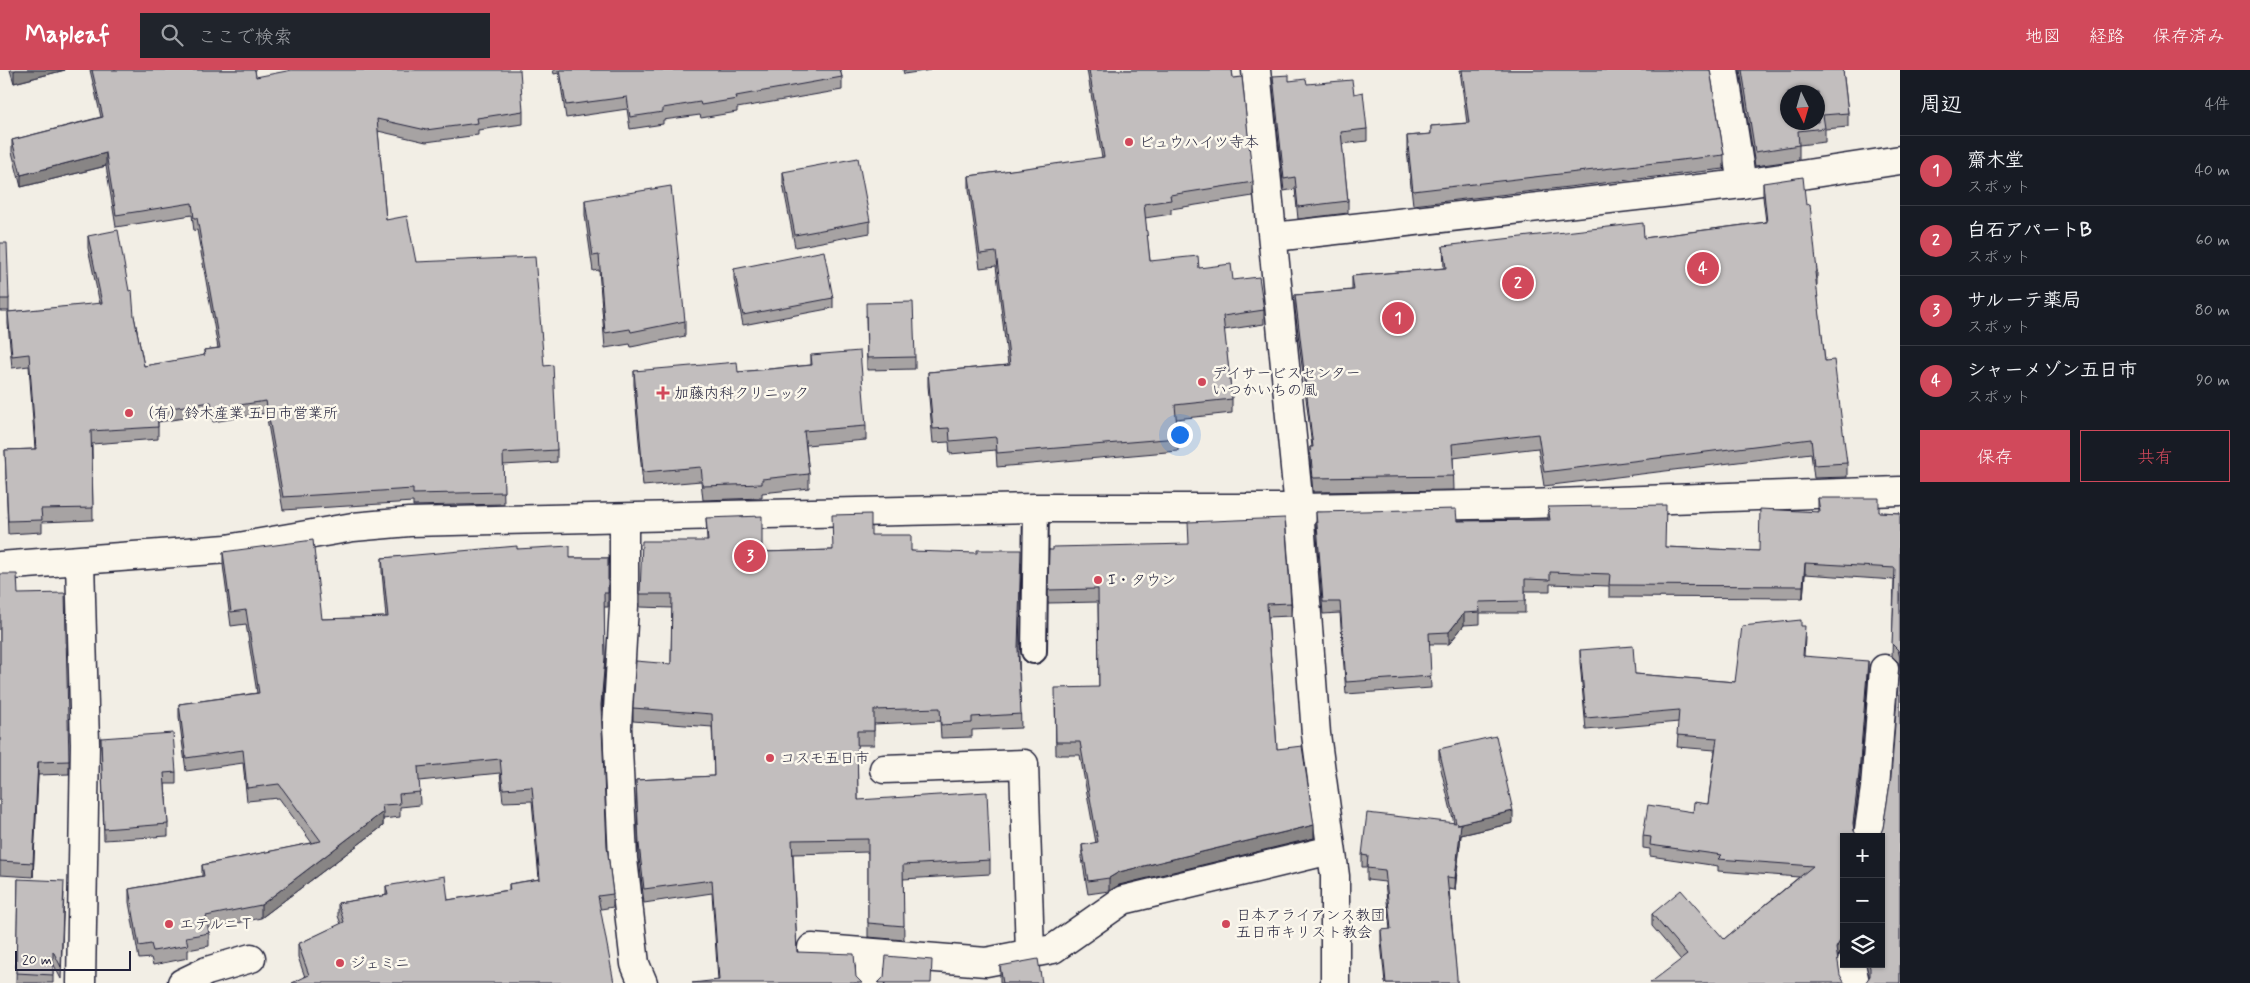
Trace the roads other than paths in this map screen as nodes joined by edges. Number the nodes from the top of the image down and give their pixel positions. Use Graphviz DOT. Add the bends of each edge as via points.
graph roads {
  1 [pos="1256,70"];
  2 [pos="1724,70"];
  3 [pos="1900,160"];
  4 [pos="1742,184"];
  5 [pos="1274,237"];
  6 [pos="1900,491"];
  7 [pos="1036,508"];
  8 [pos="1299,508"];
  9 [pos="624,518"];
  10 [pos="80,562"];
  11 [pos="0,566"];
  12 [pos="1034,651"];
  13 [pos="1884,669"];
  14 [pos="884,769"];
  15 [pos="1869,833"];
  16 [pos="1332,850"];
  17 [pos="812,948"];
  18 [pos="870,952"];
  19 [pos="1030,953"];
  20 [pos="251,958"];
  21 [pos="1852,968"];
  22 [pos="81,983"];
  23 [pos="182,983"];
  24 [pos="643,983"];
  25 [pos="870,983"];
  26 [pos="1335,983"];
  27 [pos="1855,983"];
  1 -- 5 [label="street"];
  2 -- 4 [label="street"];
  3 -- 4 [label="street"];
  4 -- 5 [label="street"];
  5 -- 8 [label="street"];
  6 -- 8 [label="street"];
  7 -- 8 [label="street"];
  7 -- 9 [label="street"];
  7 -- 12 [label="lane"];
  8 -- 16 [label="street" via="1316,734"];
  9 -- 10 [label="street" via="409,522 353,527 227,550"];
  9 -- 24 [label="street" via="618,737 623,859 635,964"];
  10 -- 11 [label="street"];
  10 -- 22 [label="street" via="85,744"];
  13 -- 15 [label="street"];
  14 -- 19 [label="street" via="1024,764"];
  16 -- 19 [label="street" via="1123,900 1053,949"];
  16 -- 26 [label="street"];
  17 -- 18 [label="street"];
  18 -- 19 [label="street" via="986,962"];
  18 -- 25 [label="street"];
  20 -- 23 [label="street" via="206,971"];
  21 -- 27 [label="street"];
}
